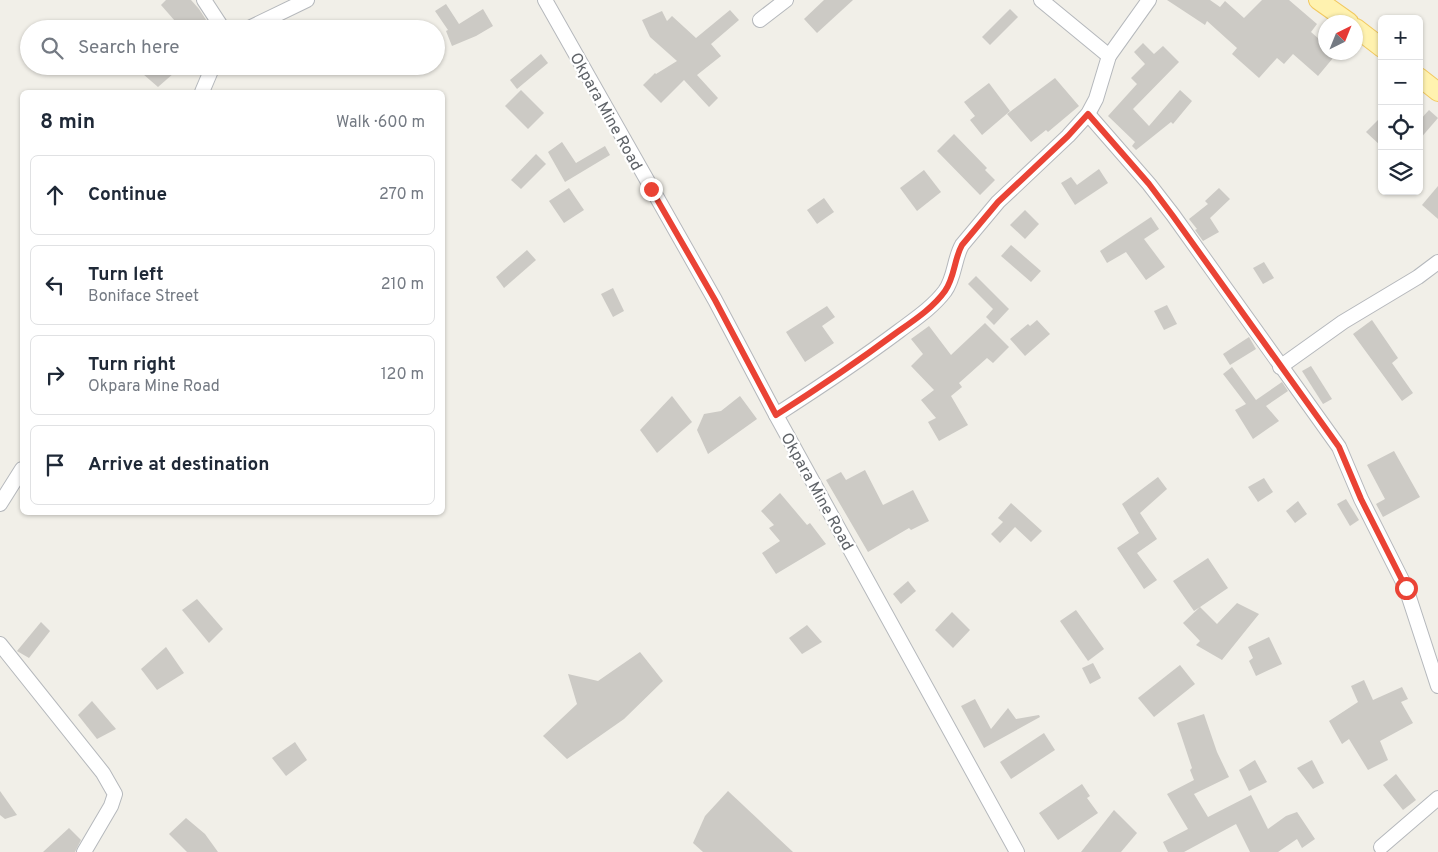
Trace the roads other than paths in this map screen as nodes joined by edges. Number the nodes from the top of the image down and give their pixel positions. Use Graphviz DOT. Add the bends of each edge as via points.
graph roads {
  1 [pos="204,0"];
  2 [pos="307,0"];
  3 [pos="545,0"];
  4 [pos="786,0"];
  5 [pos="1041,0"];
  6 [pos="1149,0"];
  7 [pos="1318,0"];
  8 [pos="1339,15"];
  9 [pos="217,20"];
  10 [pos="266,20"];
  11 [pos="760,20"];
  12 [pos="1363,33"];
  13 [pos="1378,45"];
  14 [pos="1109,56"];
  15 [pos="209,75"];
  16 [pos="1423,80"];
  17 [pos="203,90"];
  18 [pos="1438,92"];
  19 [pos="1088,114"];
  20 [pos="1438,262"];
  21 [pos="1280,366"];
  22 [pos="776,415"];
  23 [pos="20,472"];
  24 [pos="0,504"];
  25 [pos="0,644"];
  26 [pos="1438,686"];
  27 [pos="1438,798"];
  28 [pos="1382,846"];
  29 [pos="84,852"];
  30 [pos="1017,852"];
  1 -- 9 [label="street"];
  2 -- 10 [label="street"];
  3 -- 22 [label="street, Okpara Mine Road" via="715,300"];
  4 -- 11 [label="street"];
  5 -- 14 [label="street"];
  6 -- 14 [label="street"];
  7 -- 8 [label="main road"];
  12 -- 13 [label="main road"];
  14 -- 19 [label="street" via="1096,100"];
  15 -- 17 [label="street"];
  16 -- 18 [label="main road"];
  19 -- 21 [label="street" via="1149,184 1201,252"];
  19 -- 22 [label="street" via="998,202 962,245 950,282 937,301 880,346"];
  20 -- 21 [label="street"];
  21 -- 26 [label="street" via="1339,447 1406,588"];
  22 -- 30 [label="street, Okpara Mine Road"];
  23 -- 24 [label="street"];
  25 -- 29 [label="street" via="103,773 115,794"];
  27 -- 28 [label="street"];
}
